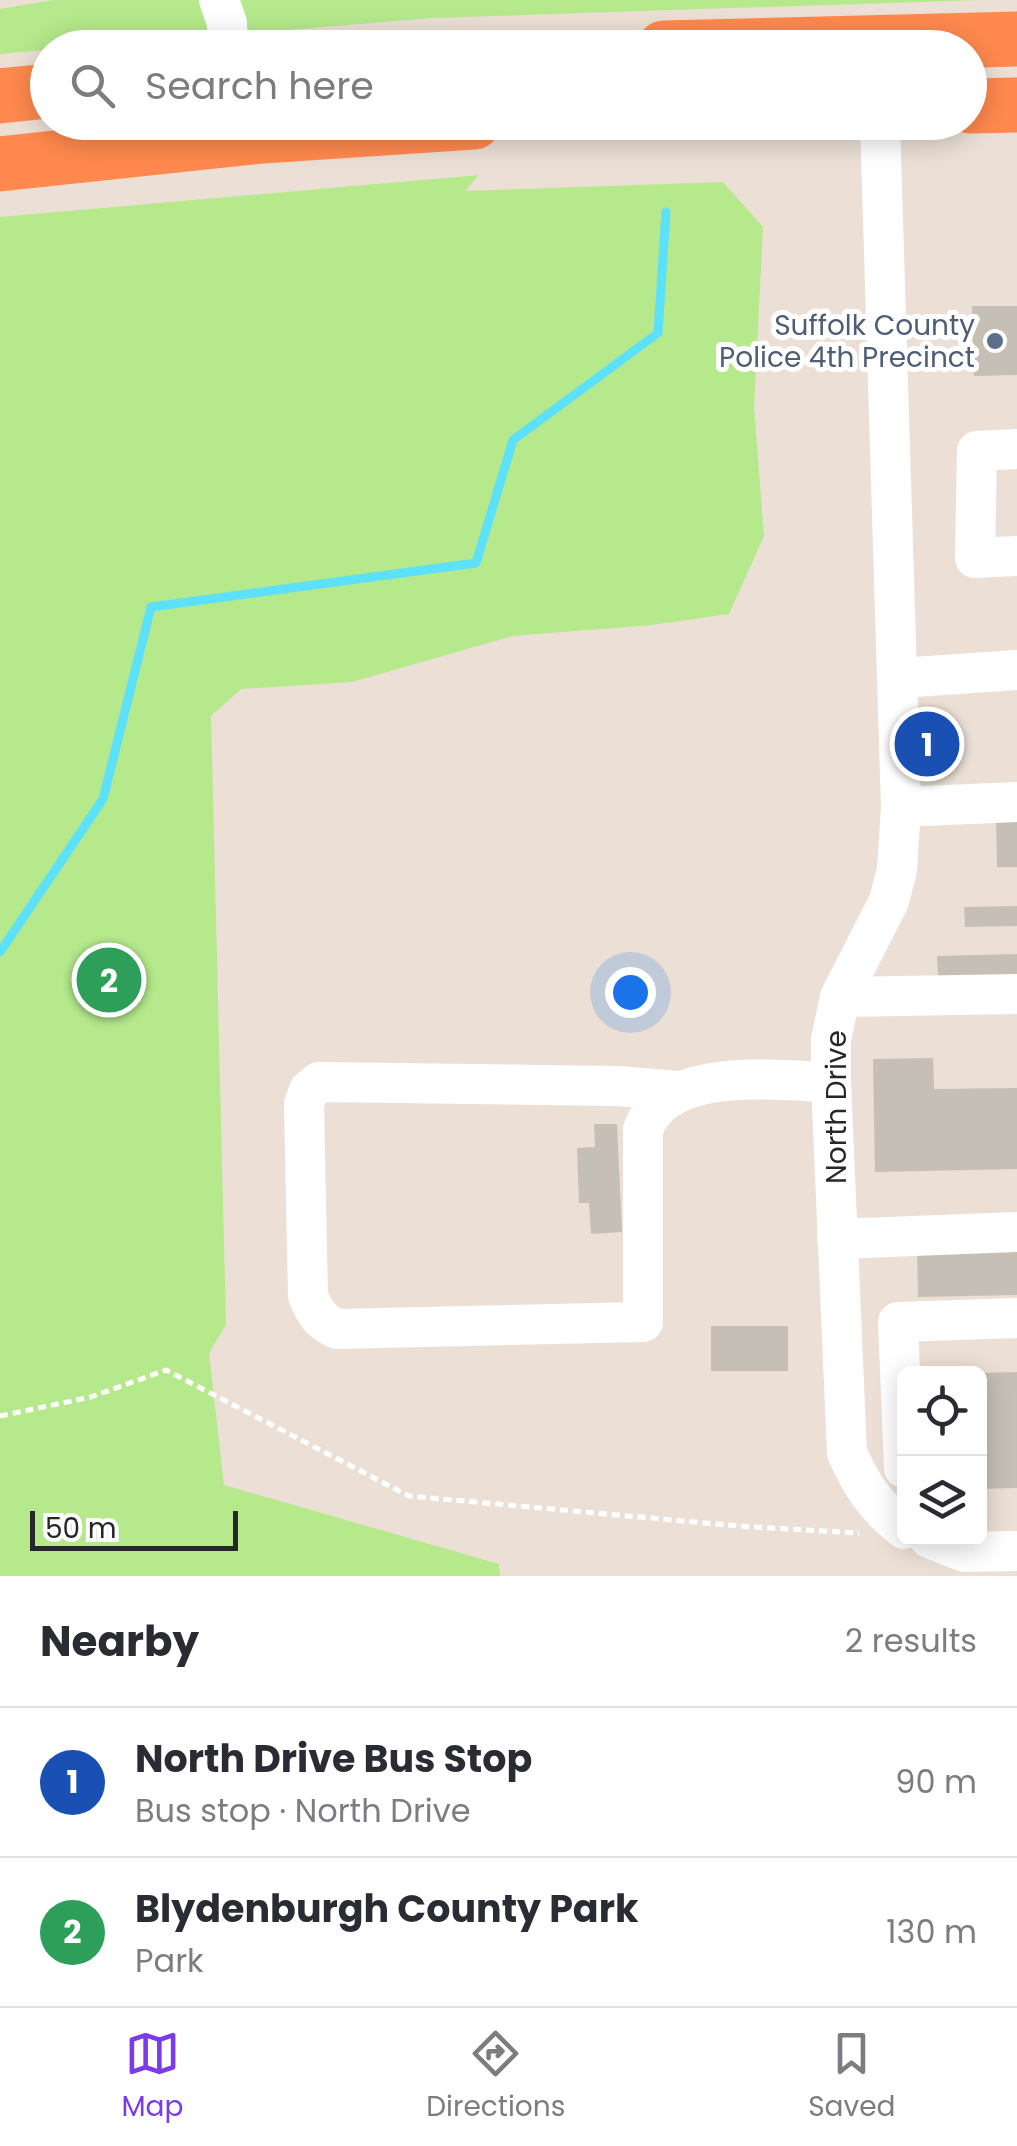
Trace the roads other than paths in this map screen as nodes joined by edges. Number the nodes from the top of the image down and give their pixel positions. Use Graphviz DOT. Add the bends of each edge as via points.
graph roads {
  1 [pos="219,0"];
  2 [pos="227,30"];
  3 [pos="1017,38"];
  4 [pos="987,39"];
  5 [pos="30,93"];
  6 [pos="0,96"];
  7 [pos="1017,104"];
  8 [pos="987,105"];
  9 [pos="225,140"];
  10 [pos="881,140"];
  11 [pos="0,164"];
  12 [pos="1017,449"];
  13 [pos="1017,556"];
  14 [pos="1017,670"];
  15 [pos="899,678"];
  16 [pos="1017,802"];
  17 [pos="902,807"];
  18 [pos="1017,994"];
  19 [pos="840,996"];
  20 [pos="831,1082"];
  21 [pos="677,1090"];
  22 [pos="1017,1232"];
  23 [pos="837,1239"];
  24 [pos="1017,1318"];
  25 [pos="904,1456"];
  26 [pos="897,1523"];
  27 [pos="950,1546"];
  28 [pos="1017,1550"];
  1 -- 2 [label="street"];
  3 -- 4 [label="highway"];
  5 -- 6 [label="highway"];
  7 -- 8 [label="highway"];
  9 -- 11 [label="highway"];
  10 -- 15 [label="street, North Drive"];
  12 -- 13 [label="street" via="977,452 975,558"];
  14 -- 15 [label="street"];
  15 -- 17 [label="street, North Drive"];
  16 -- 17 [label="street"];
  17 -- 19 [label="street, North Drive" via="889,901"];
  18 -- 19 [label="street"];
  19 -- 20 [label="street, North Drive"];
  20 -- 21 [label="street" via="734,1080"];
  20 -- 23 [label="street, North Drive"];
  21 -- 21 [label="street" via="319,1082 304,1104 308,1296 315,1313 337,1329 643,1322 643,1130 649,1110"];
  22 -- 23 [label="street"];
  23 -- 26 [label="street, North Drive" via="847,1453 860,1484"];
  24 -- 25 [label="street" via="898,1322"];
  27 -- 28 [label="street" via="965,1552"];
}
